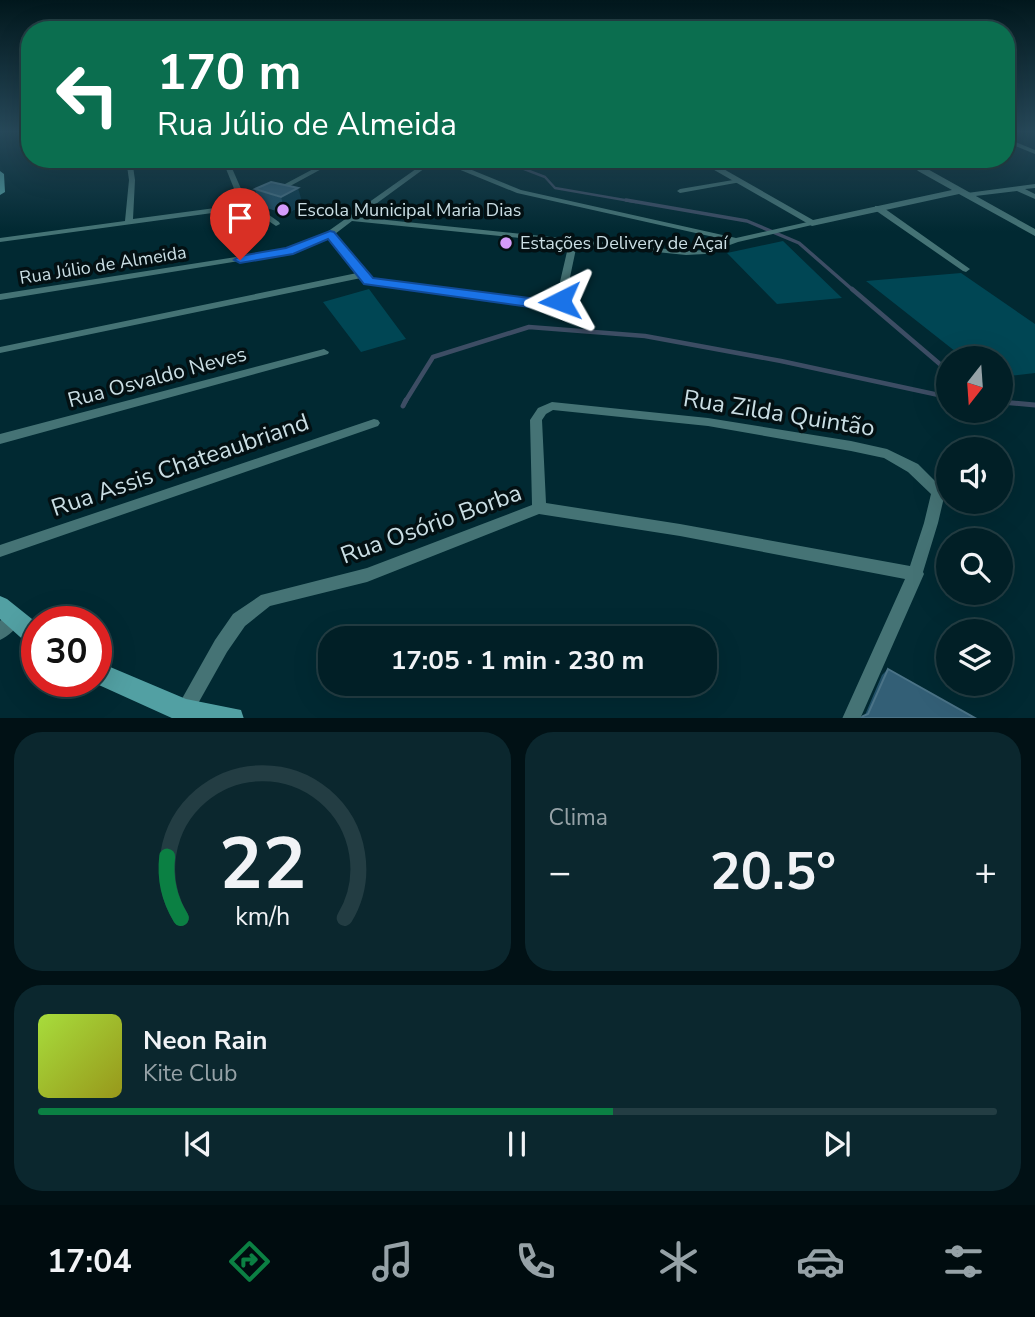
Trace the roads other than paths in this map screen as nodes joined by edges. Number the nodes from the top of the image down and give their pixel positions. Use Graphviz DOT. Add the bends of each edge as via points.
graph roads {
  1 [pos="130,168"];
  2 [pos="231,168"];
  3 [pos="321,168"];
  4 [pos="423,168"];
  5 [pos="459,168"];
  6 [pos="715,168"];
  7 [pos="920,168"];
  8 [pos="0,174"];
  9 [pos="739,181"];
  10 [pos="1035,186"];
  11 [pos="1017,188"];
  12 [pos="680,191"];
  13 [pos="0,192"];
  14 [pos="964,193"];
  15 [pos="1035,197"];
  16 [pos="248,206"];
  17 [pos="878,208"];
  18 [pos="352,219"];
  19 [pos="129,222"];
  20 [pos="812,223"];
  21 [pos="276,224"];
  22 [pos="1035,233"];
  23 [pos="330,234"];
  24 [pos="0,240"];
  25 [pos="736,240"];
  26 [pos="573,243"];
  27 [pos="966,269"];
  28 [pos="361,275"];
  29 [pos="0,298"];
  30 [pos="0,350"];
  31 [pos="324,352"];
  32 [pos="374,423"];
  33 [pos="0,439"];
  34 [pos="539,508"];
  35 [pos="0,551"];
  36 [pos="916,574"];
  37 [pos="4,619"];
  38 [pos="21,629"];
  39 [pos="112,680"];
  40 [pos="182,715"];
  41 [pos="220,718"];
  42 [pos="851,718"];
  1 -- 19 [label="street"];
  2 -- 16 [label="street"];
  3 -- 16 [label="street"];
  4 -- 18 [label="street, Rua Júlio de Almeida"];
  5 -- 25 [label="street" via="519,192"];
  6 -- 9 [label="street"];
  7 -- 14 [label="street"];
  8 -- 13 [label="main road"];
  9 -- 12 [label="street"];
  9 -- 20 [label="street"];
  10 -- 11 [label="street"];
  11 -- 14 [label="street"];
  11 -- 15 [label="street"];
  14 -- 17 [label="street"];
  14 -- 22 [label="street"];
  16 -- 19 [label="street"];
  16 -- 21 [label="street"];
  17 -- 20 [label="street"];
  17 -- 27 [label="street"];
  18 -- 23 [label="street, Rua Júlio de Almeida"];
  18 -- 26 [label="street"];
  19 -- 24 [label="street"];
  20 -- 25 [label="street"];
  23 -- 28 [label="street"];
  23 -- 29 [label="street, Rua Júlio de Almeida" via="267,255"];
  25 -- 26 [label="street" via="685,254"];
  26 -- 28 [label="street" via="560,301 550,304 376,284"];
  28 -- 30 [label="street"];
  31 -- 33 [label="street, Rua Osvaldo Neves"];
  32 -- 35 [label="street, Rua Assis Chateaubriand"];
  34 -- 36 [label="street, Rua Osório Borba"];
  34 -- 36 [label="street, Rua Zilda Quintão" via="536,420 552,406 708,422 851,446 887,454 913,468 938,493"];
  34 -- 40 [label="street, Rua Osório Borba" via="367,575 265,600 239,620"];
  36 -- 42 [label="street, Rua Zilda Quintão"];
  37 -- 38 [label="main road"];
  39 -- 40 [label="main road"];
  40 -- 41 [label="main road"];
}
